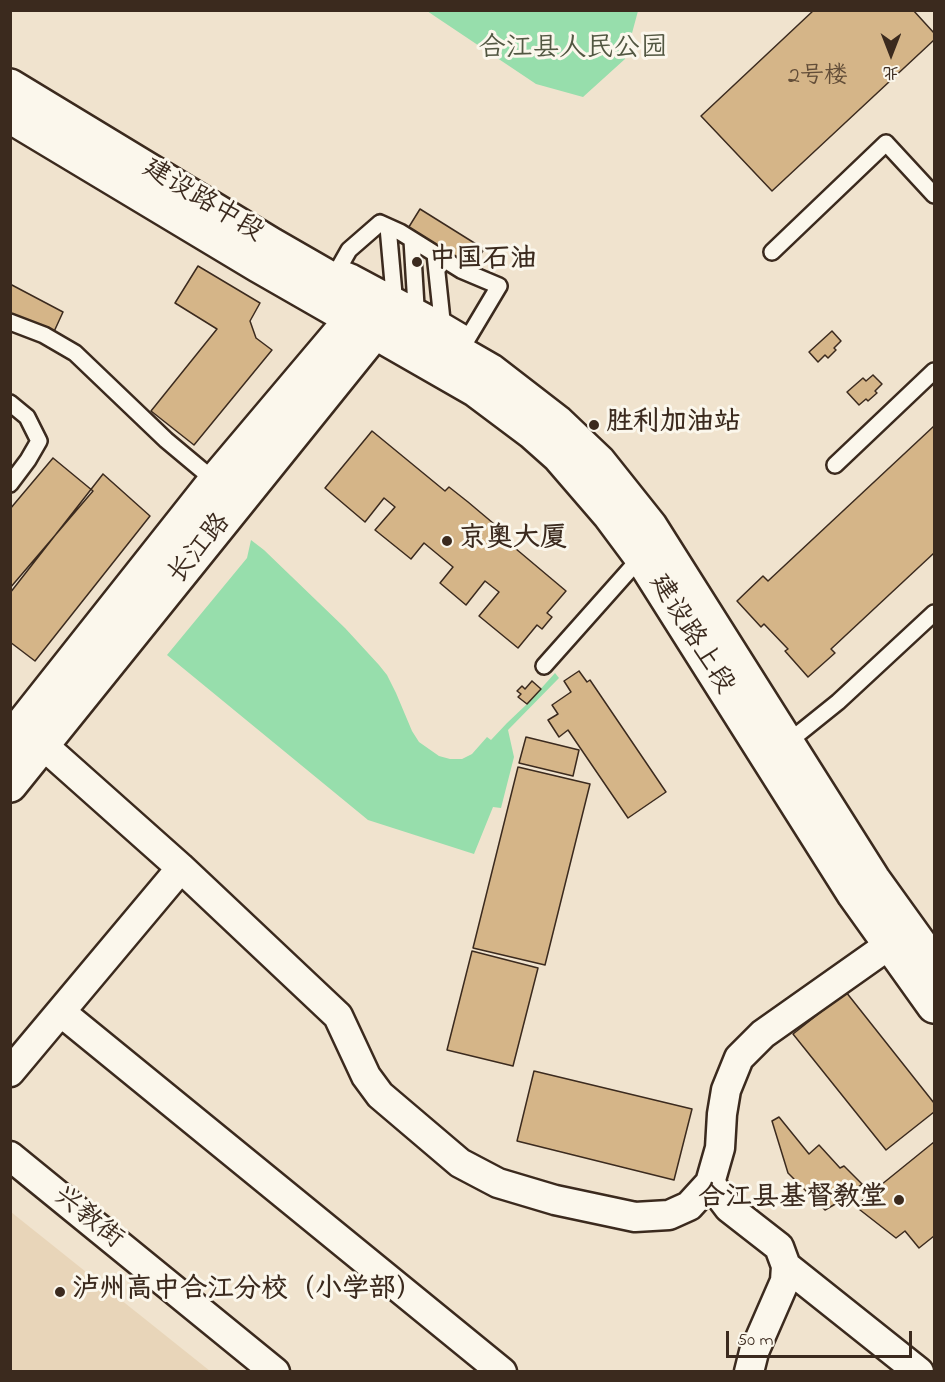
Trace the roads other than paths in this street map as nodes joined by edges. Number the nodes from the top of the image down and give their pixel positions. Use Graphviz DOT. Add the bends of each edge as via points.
graph roads {
  1 [pos="10,86"];
  2 [pos="10,116"];
  3 [pos="934,195"];
  4 [pos="388,227"];
  5 [pos="412,240"];
  6 [pos="772,252"];
  7 [pos="435,254"];
  8 [pos="336,273"];
  9 [pos="383,311"];
  10 [pos="442,320"];
  11 [pos="10,322"];
  12 [pos="464,345"];
  13 [pos="934,371"];
  14 [pos="10,403"];
  15 [pos="834,465"];
  16 [pos="215,482"];
  17 [pos="10,484"];
  18 [pos="641,557"];
  19 [pos="934,613"];
  20 [pos="544,666"];
  21 [pos="10,740"];
  22 [pos="787,743"];
  23 [pos="44,746"];
  24 [pos="10,785"];
  25 [pos="181,868"];
  26 [pos="889,945"];
  27 [pos="934,964"];
  28 [pos="934,1006"];
  29 [pos="62,1013"];
  30 [pos="10,1072"];
  31 [pos="10,1156"];
  32 [pos="10,1178"];
  33 [pos="710,1183"];
  34 [pos="786,1266"];
  35 [pos="249,1371"];
  36 [pos="275,1371"];
  37 [pos="502,1371"];
  38 [pos="749,1371"];
  39 [pos="919,1371"];
  1 -- 8 [label="main road, 建设路中段"];
  2 -- 9 [label="main road, 建设路中段" via="258,265"];
  3 -- 6 [label="lane" via="886,143"];
  4 -- 5 [label="lane"];
  4 -- 8 [label="lane" via="380,223 349,250"];
  4 -- 9 [label="lane"];
  5 -- 7 [label="lane"];
  5 -- 9 [label="lane"];
  7 -- 10 [label="lane"];
  7 -- 12 [label="lane" via="499,286"];
  8 -- 9 [label="main road, 建设路中段"];
  9 -- 10 [label="lane"];
  9 -- 12 [label="main road, 建设路上段"];
  9 -- 16 [label="main road, 长江路" via="279,408"];
  9 -- 18 [label="main road, 建设路上段" via="559,456"];
  9 -- 23 [label="main road, 长江路"];
  10 -- 12 [label="lane"];
  11 -- 16 [label="lane" via="75,353"];
  12 -- 22 [label="main road, 建设路上段" via="599,462 650,526"];
  13 -- 15 [label="lane"];
  14 -- 17 [label="lane" via="27,417 39,441"];
  16 -- 21 [label="main road, 长江路"];
  18 -- 20 [label="lane"];
  18 -- 26 [label="main road, 建设路上段"];
  19 -- 22 [label="lane" via="838,702"];
  22 -- 27 [label="main road, 建设路上段" via="873,879"];
  23 -- 24 [label="main road, 长江路"];
  23 -- 25 [label="street"];
  25 -- 29 [label="street"];
  25 -- 33 [label="street" via="338,1016 366,1076 381,1095 460,1163 498,1183 635,1217 669,1215 689,1206"];
  26 -- 28 [label="main road, 建设路上段"];
  26 -- 33 [label="street" via="763,1035 739,1058 726,1090 720,1148"];
  29 -- 30 [label="street"];
  29 -- 37 [label="street"];
  31 -- 36 [label="street, 兴教街"];
  32 -- 35 [label="street, 兴教街"];
  33 -- 34 [label="street" via="729,1208 779,1247"];
  34 -- 38 [label="street" via="785,1281"];
  34 -- 39 [label="street"];
}
